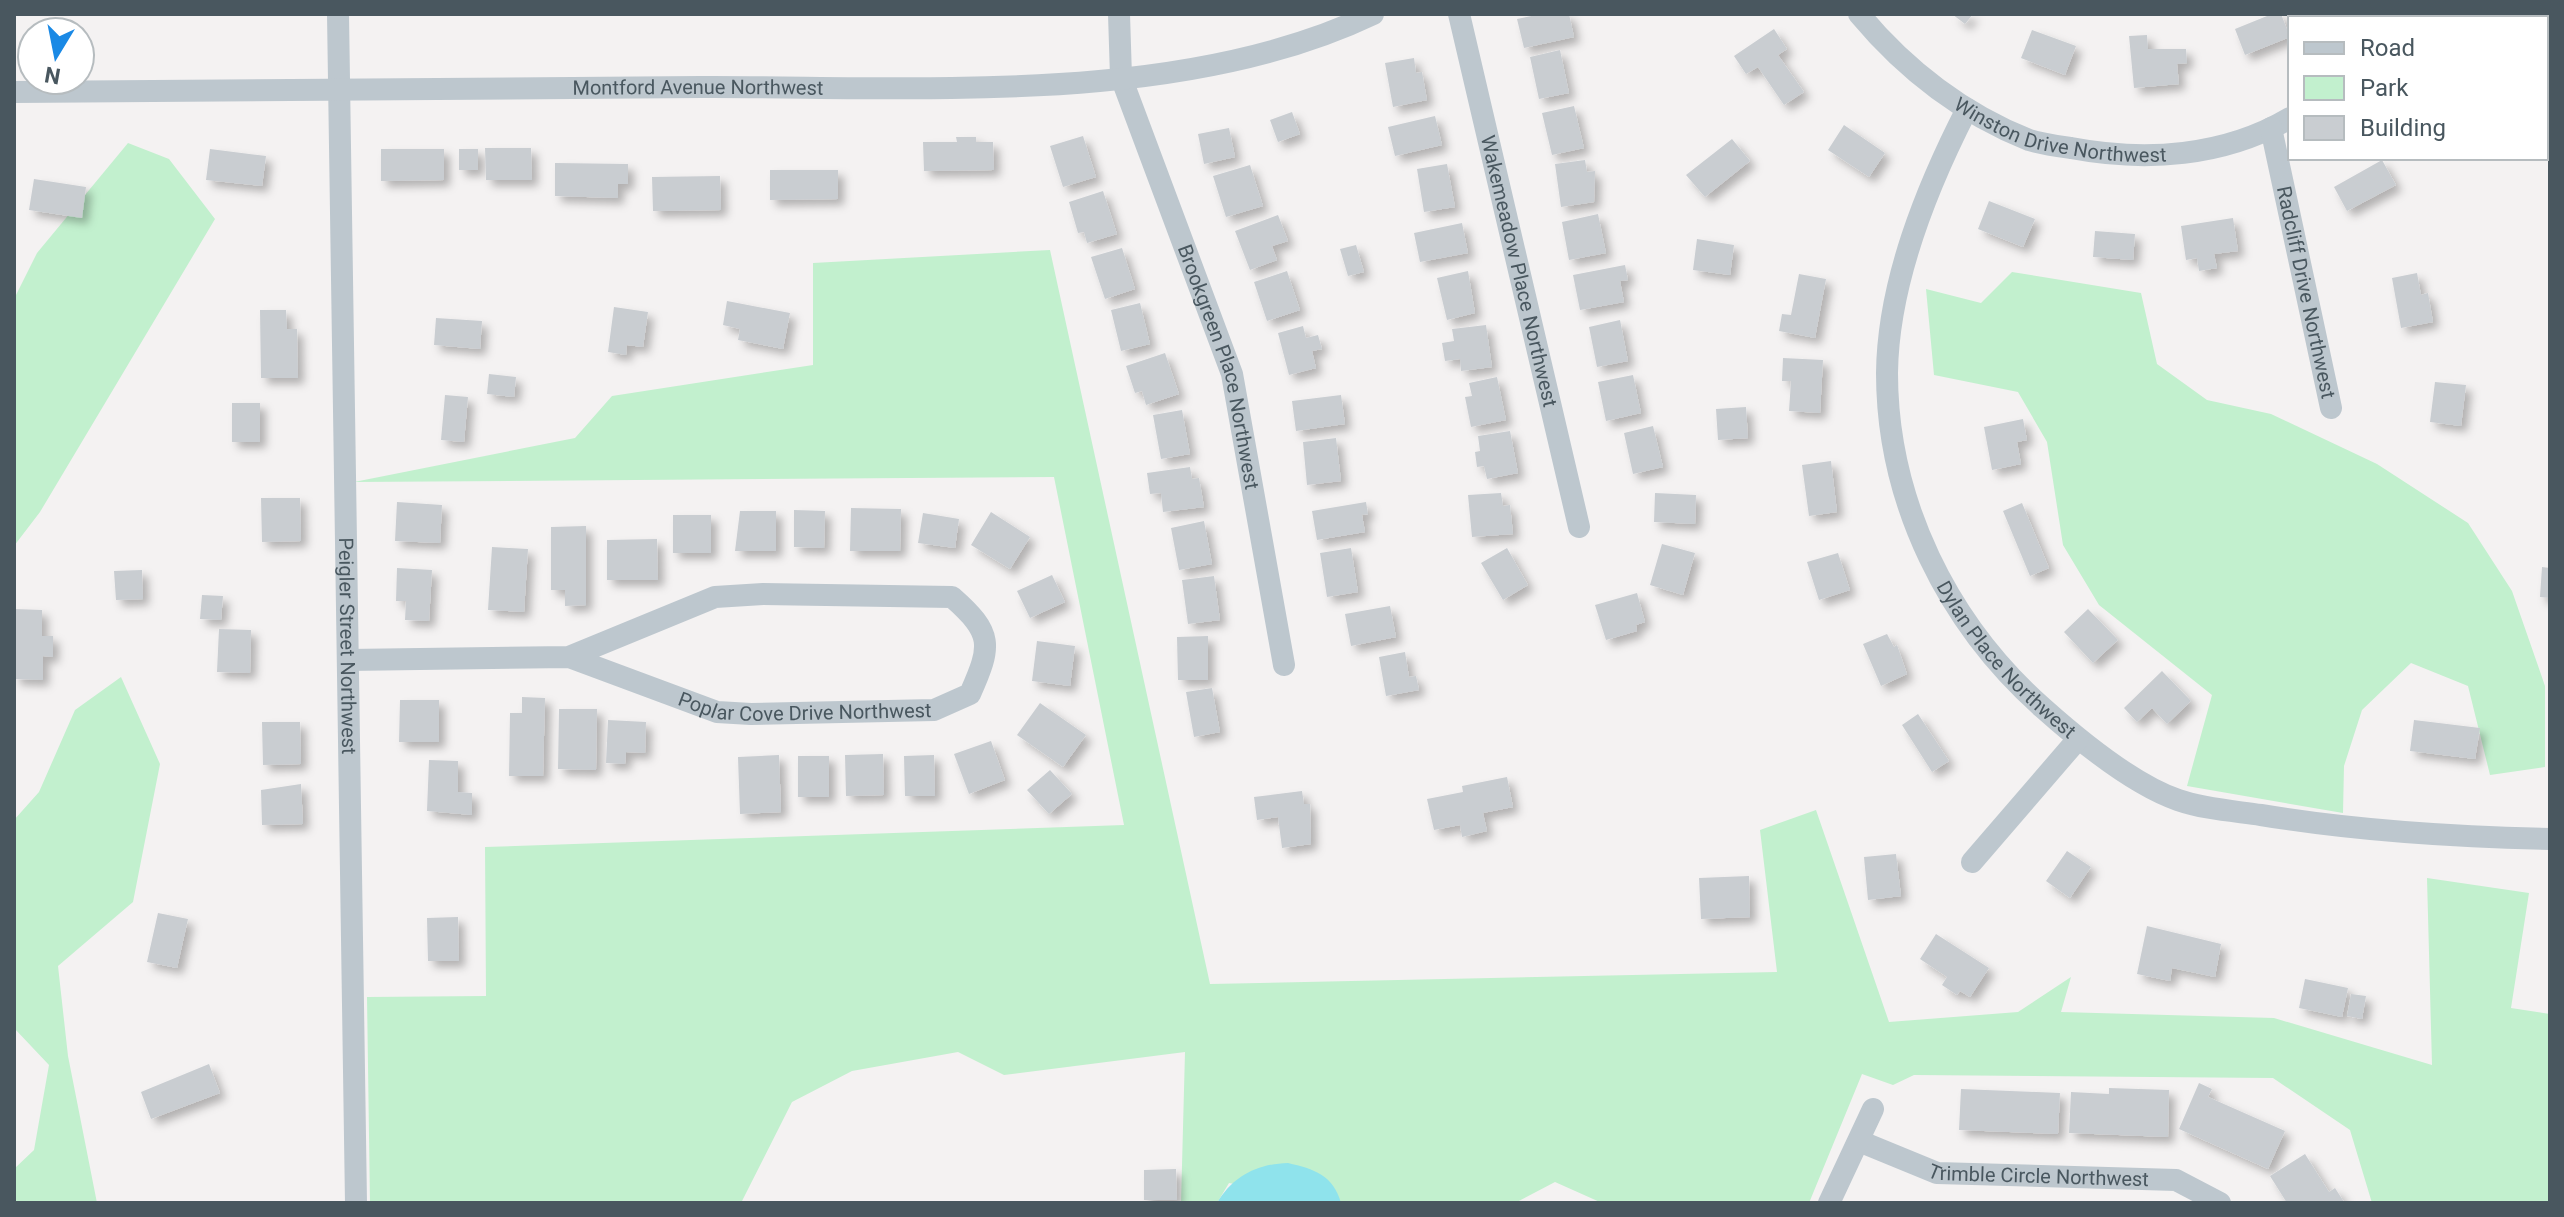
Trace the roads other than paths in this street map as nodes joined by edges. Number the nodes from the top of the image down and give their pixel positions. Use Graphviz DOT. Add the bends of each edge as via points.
graph roads {
  1 [pos="338,14"];
  2 [pos="1119,14"];
  3 [pos="1373,14"];
  4 [pos="1459,14"];
  5 [pos="1859,14"];
  6 [pos="1121,77"];
  7 [pos="340,89"];
  8 [pos="14,92"];
  9 [pos="1967,109"];
  10 [pos="2280,123"];
  11 [pos="2331,408"];
  12 [pos="1579,527"];
  13 [pos="569,657"];
  14 [pos="348,660"];
  15 [pos="1284,665"];
  16 [pos="2078,739"];
  17 [pos="2550,839"];
  18 [pos="1972,862"];
  19 [pos="1873,1109"];
  20 [pos="1859,1141"];
  21 [pos="356,1203"];
  22 [pos="1829,1203"];
  23 [pos="2220,1203"];
  1 -- 7 [label="street, Peigler Street Northwest"];
  2 -- 6 [label="street, Brookgreen Place Northwest"];
  3 -- 6 [label="street, Montford Avenue Northwest" via="1304,42 1207,66"];
  4 -- 12 [label="street, Wakemeadow Place Northwest"];
  5 -- 9 [label="street, Winston Drive Northwest" via="1890,52"];
  6 -- 7 [label="street, Montford Avenue Northwest" via="1014,85"];
  6 -- 15 [label="street, Brookgreen Place Northwest" via="1232,374"];
  7 -- 8 [label="street, Montford Avenue Northwest"];
  7 -- 14 [label="street, Peigler Street Northwest"];
  9 -- 10 [label="street, Winston Drive Northwest" via="2031,140 2134,157 2208,149"];
  9 -- 16 [label="street, Dylan Place Northwest" via="1923,208 1898,287 1887,371 1896,454 1915,525 1947,595 2023,690"];
  10 -- 11 [label="street, Radcliff Drive Northwest"];
  13 -- 13 [label="street, Poplar Cove Drive Northwest" via="717,712 751,714 934,710 970,694 987,657 979,620 952,597 763,594 715,597"];
  13 -- 14 [label="street, Poplar Cove Drive Northwest"];
  14 -- 21 [label="street, Peigler Street Northwest"];
  16 -- 17 [label="street, Dylan Place Northwest" via="2177,800 2205,806 2397,834"];
  16 -- 18 [label="street"];
  19 -- 20 [label="street"];
  20 -- 22 [label="street"];
  20 -- 23 [label="street, Trimble Circle Northwest" via="1937,1173 2176,1180"];
}
